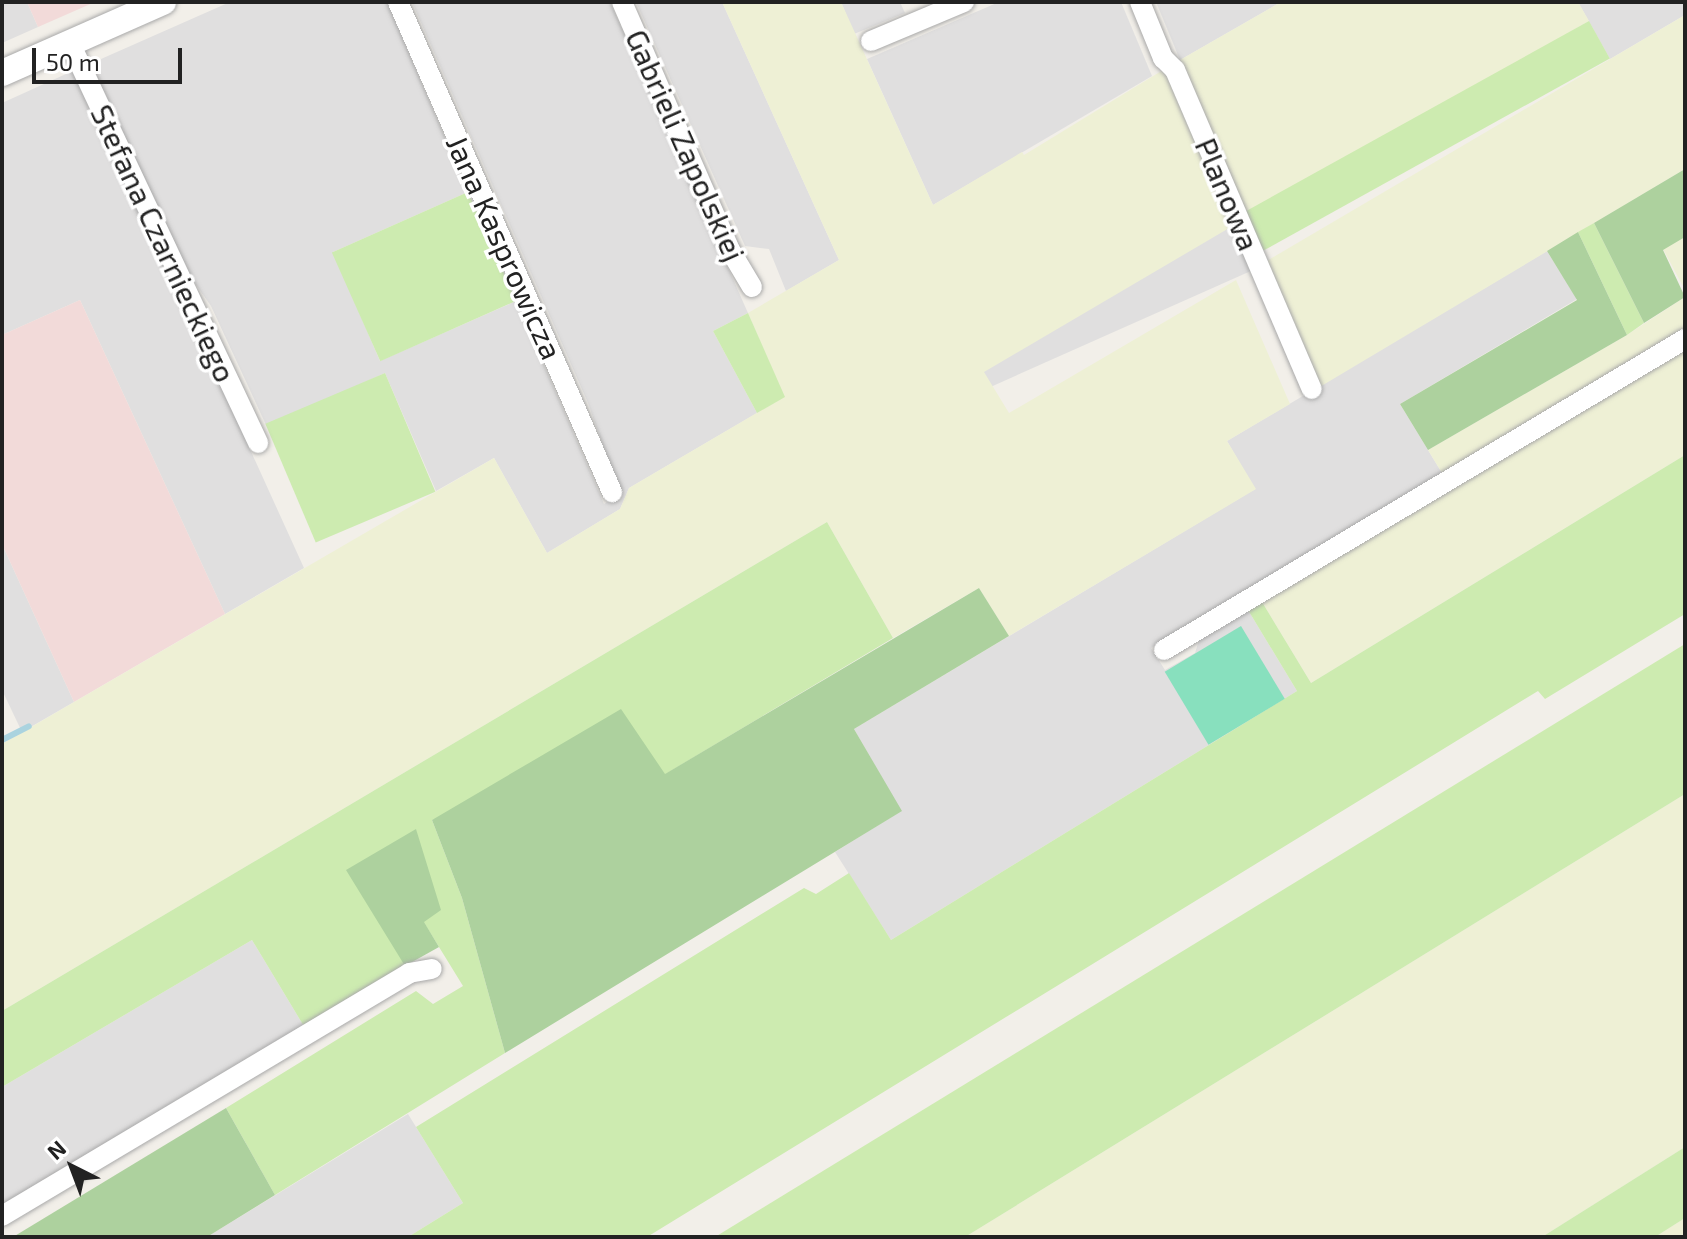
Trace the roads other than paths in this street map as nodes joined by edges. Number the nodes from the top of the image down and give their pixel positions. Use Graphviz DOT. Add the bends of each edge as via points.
graph roads {
  1 [pos="163,2"];
  2 [pos="398,2"];
  3 [pos="622,2"];
  4 [pos="964,2"];
  5 [pos="1140,2"];
  6 [pos="871,41"];
  7 [pos="70,43"];
  8 [pos="2,73"];
  9 [pos="752,287"];
  10 [pos="1685,339"];
  11 [pos="1312,389"];
  12 [pos="258,443"];
  13 [pos="612,492"];
  14 [pos="1164,650"];
  15 [pos="432,969"];
  16 [pos="2,1216"];
  1 -- 7 [label="street"];
  2 -- 13 [label="street, Jana Kasprowicza"];
  3 -- 9 [label="street, Gabrieli Zapolskiej" via="730,250"];
  4 -- 6 [label="street"];
  5 -- 11 [label="street, Planowa" via="1163,58 1175,70"];
  7 -- 8 [label="street"];
  7 -- 12 [label="street, Stefana Czarnieckiego"];
  10 -- 14 [label="street"];
  15 -- 16 [label="street" via="409,973"];
}
